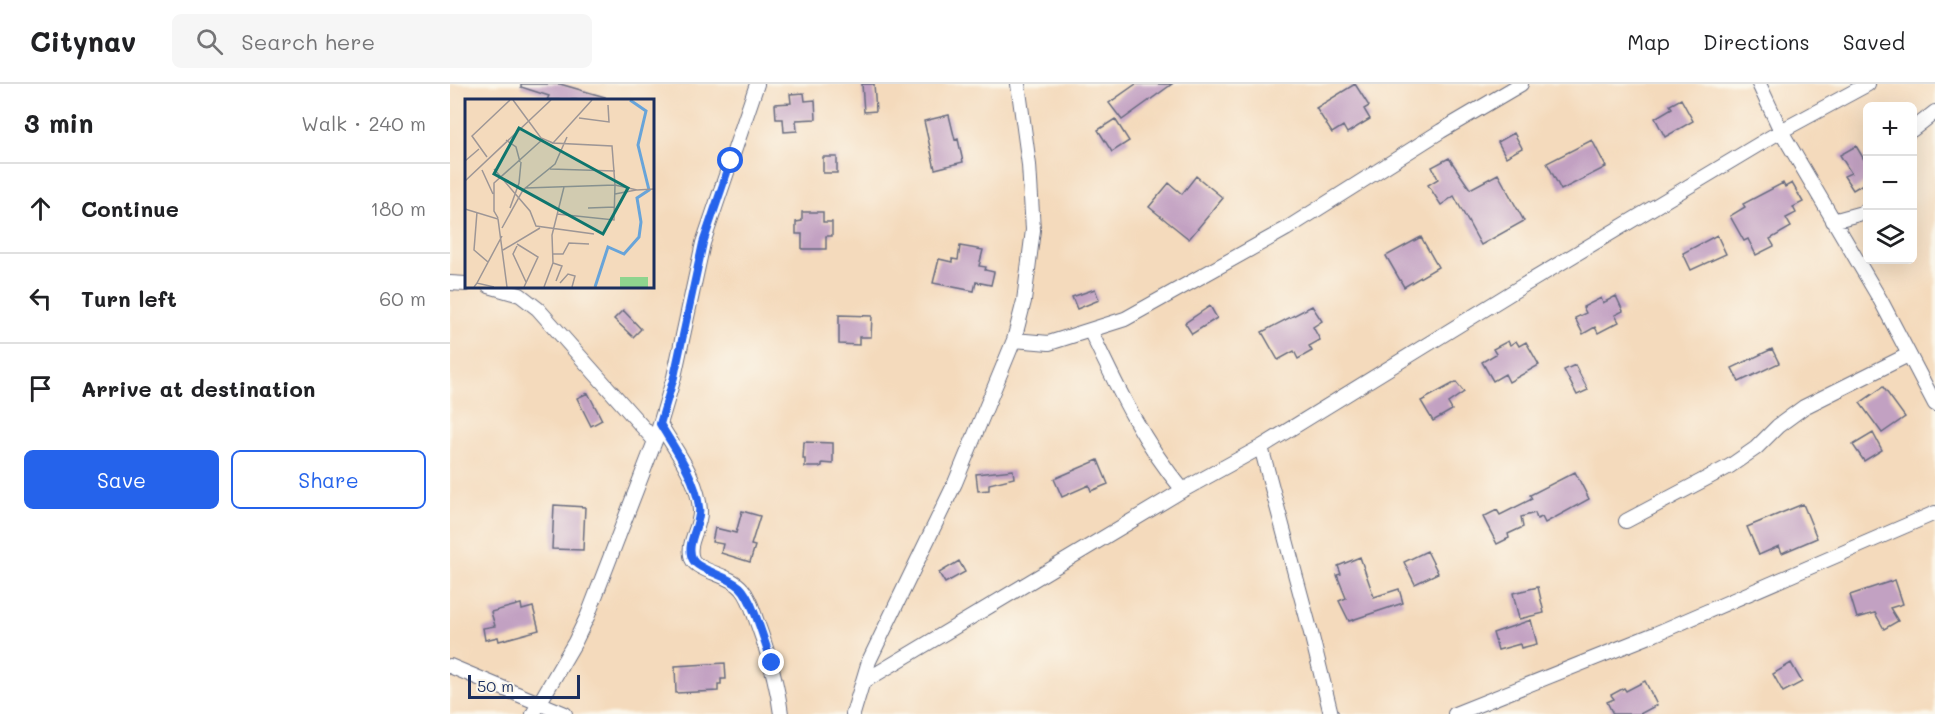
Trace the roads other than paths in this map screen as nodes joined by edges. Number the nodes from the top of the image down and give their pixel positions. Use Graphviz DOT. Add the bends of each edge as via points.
graph roads {
  1 [pos="757,84"];
  2 [pos="1018,84"];
  3 [pos="1521,84"];
  4 [pos="1759,84"];
  5 [pos="1868,84"];
  6 [pos="1935,112"];
  7 [pos="1917,125"];
  8 [pos="1781,131"];
  9 [pos="1866,210"];
  10 [pos="1833,221"];
  11 [pos="450,283"];
  12 [pos="465,284"];
  13 [pos="496,288"];
  14 [pos="1090,330"];
  15 [pos="1014,340"];
  16 [pos="1908,355"];
  17 [pos="1935,404"];
  18 [pos="660,424"];
  19 [pos="655,441"];
  20 [pos="1261,447"];
  21 [pos="1183,490"];
  22 [pos="1935,513"];
  23 [pos="1626,521"];
  24 [pos="450,666"];
  25 [pos="863,682"];
  26 [pos="536,708"];
  27 [pos="565,714"];
  28 [pos="781,714"];
  29 [pos="853,714"];
  30 [pos="1331,714"];
  31 [pos="1455,714"];
  1 -- 18 [label="street" via="703,243"];
  2 -- 15 [label="street" via="1033,230 1024,301"];
  3 -- 14 [label="street" via="1286,229 1125,319"];
  4 -- 8 [label="street"];
  5 -- 8 [label="street"];
  6 -- 7 [label="street"];
  8 -- 10 [label="street"];
  8 -- 20 [label="street"];
  9 -- 10 [label="street"];
  10 -- 16 [label="street"];
  11 -- 12 [label="street"];
  13 -- 19 [label="street" via="519,295 538,309"];
  14 -- 15 [label="street" via="1049,343"];
  14 -- 21 [label="street" via="1115,383 1163,466"];
  15 -- 25 [label="street" via="955,483 880,636"];
  16 -- 17 [label="street"];
  16 -- 23 [label="street" via="1804,407 1730,466"];
  18 -- 19 [label="street"];
  18 -- 28 [label="street" via="691,479 698,500 700,518 691,557 700,568 731,579 742,589 772,663"];
  19 -- 26 [label="street" via="588,615"];
  20 -- 21 [label="street"];
  20 -- 30 [label="street"];
  21 -- 25 [label="street"];
  22 -- 31 [label="street" via="1655,634"];
  24 -- 26 [label="street"];
  25 -- 29 [label="street"];
  26 -- 27 [label="street"];
}
